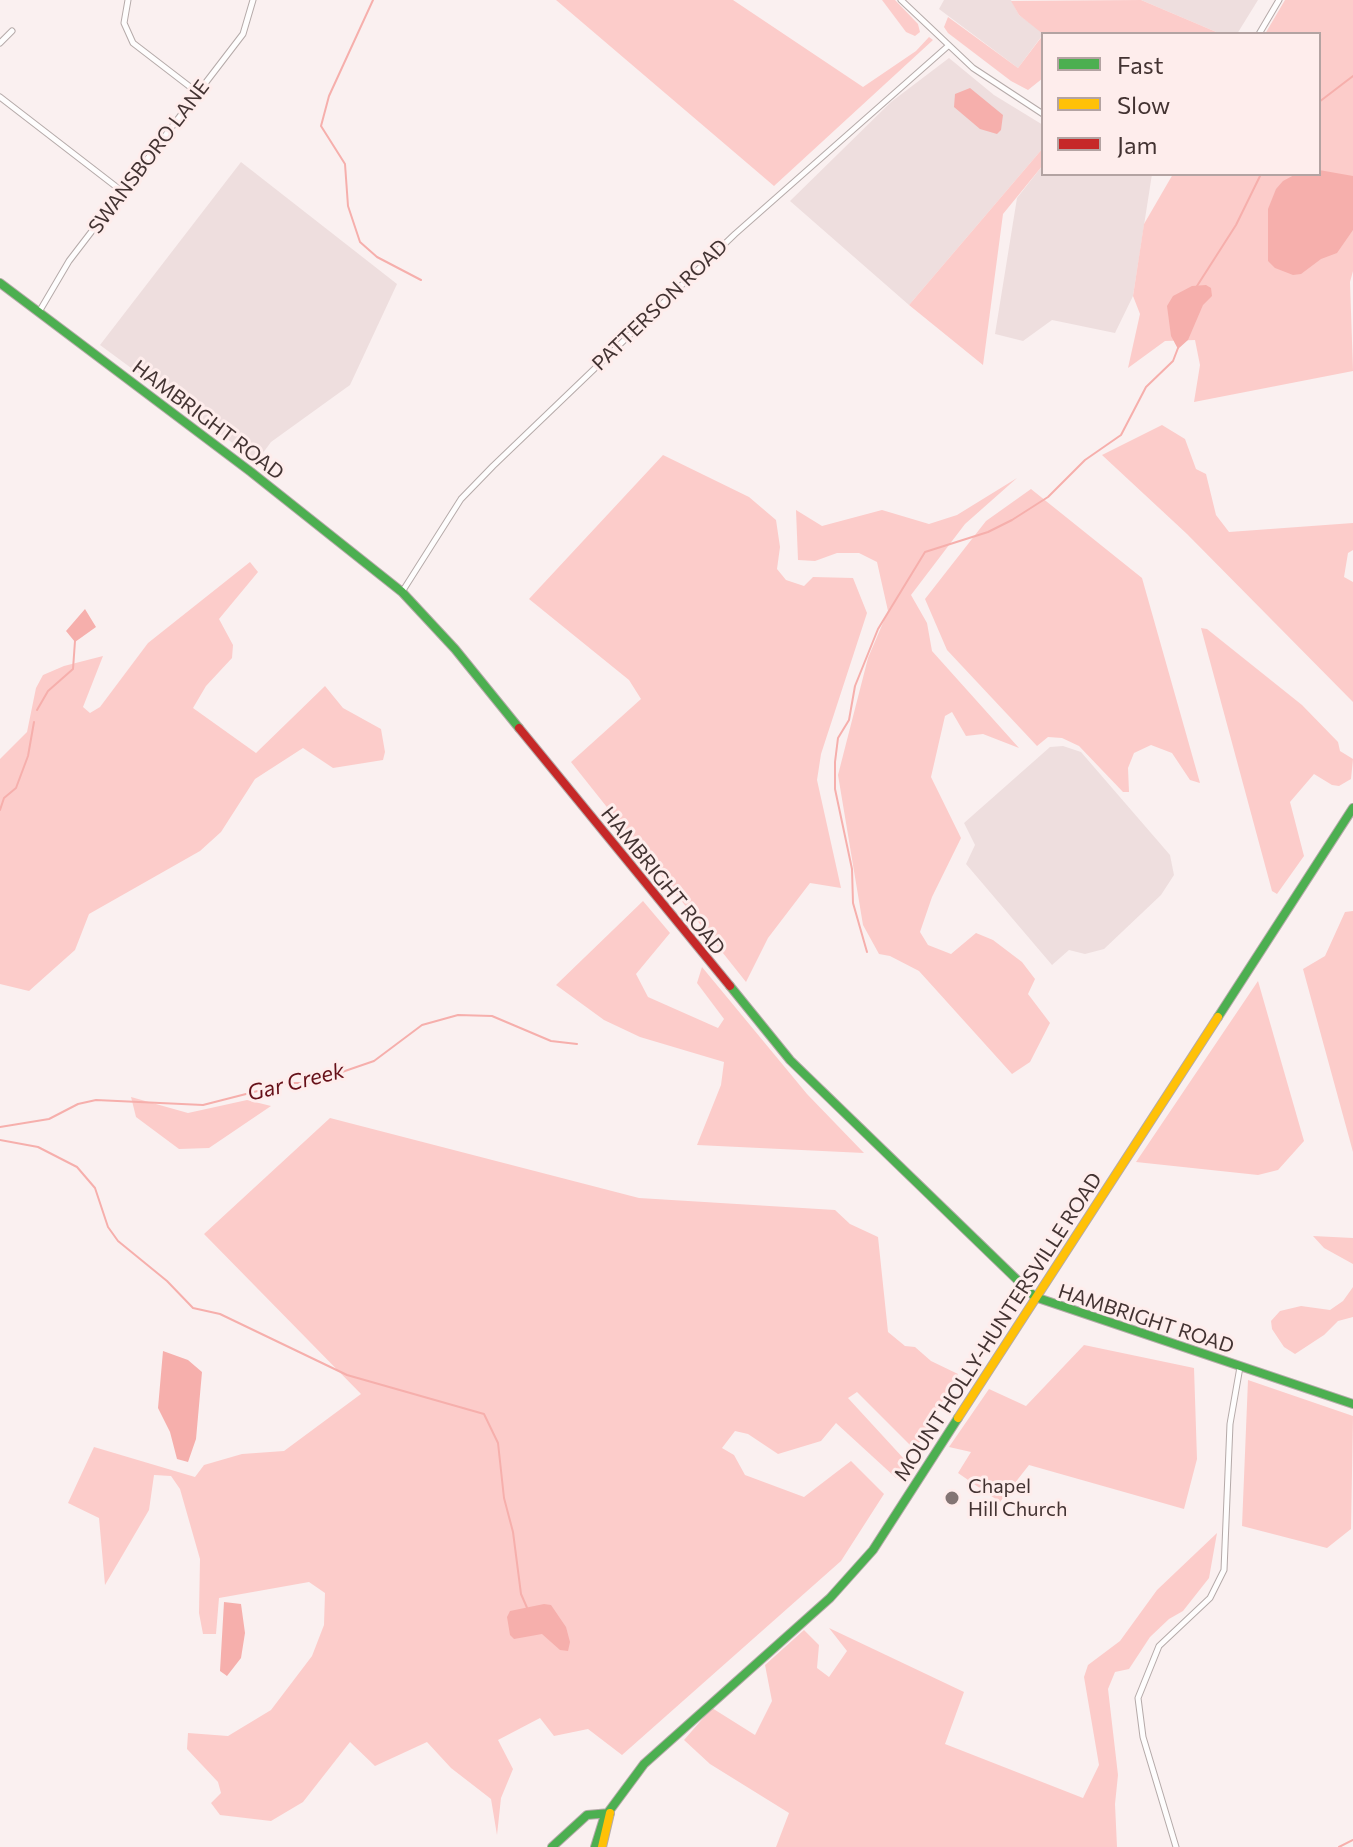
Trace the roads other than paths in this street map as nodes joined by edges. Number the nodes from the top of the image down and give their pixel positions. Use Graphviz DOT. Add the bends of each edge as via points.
graph roads {
  1 [pos="128,0"];
  2 [pos="253,0"];
  3 [pos="901,0"];
  4 [pos="1279,0"];
  5 [pos="12,31"];
  6 [pos="1260,32"];
  7 [pos="0,43"];
  8 [pos="948,46"];
  9 [pos="198,93"];
  10 [pos="0,97"];
  11 [pos="1041,113"];
  12 [pos="123,192"];
  13 [pos="0,283"];
  14 [pos="39,312"];
  15 [pos="402,592"];
  16 [pos="1353,808"];
  17 [pos="1035,1297"];
  18 [pos="1240,1367"];
  19 [pos="1353,1404"];
  20 [pos="610,1813"];
  21 [pos="552,1847"];
  22 [pos="595,1847"];
  23 [pos="602,1847"];
  24 [pos="1176,1847"];
  1 -- 9 [label="street" via="124,23 133,43"];
  2 -- 9 [label="street, SWANSBORO LANE" via="243,34"];
  3 -- 8 [label="street"];
  4 -- 6 [label="street"];
  5 -- 7 [label="street"];
  8 -- 11 [label="street"];
  8 -- 15 [label="street, PATTERSON ROAD" via="735,234 493,466 445,521"];
  9 -- 12 [label="street, SWANSBORO LANE"];
  10 -- 12 [label="street"];
  12 -- 14 [label="street, SWANSBORO LANE" via="69,261"];
  13 -- 14 [label="main road, HAMBRIGHT ROAD"];
  14 -- 15 [label="main road, HAMBRIGHT ROAD"];
  15 -- 17 [label="main road, HAMBRIGHT ROAD" via="455,649 790,1060"];
  16 -- 17 [label="main road, MOUNT HOLLY-HUNTERSVILLE ROAD"];
  17 -- 18 [label="main road, HAMBRIGHT ROAD"];
  17 -- 20 [label="main road, MOUNT HOLLY-HUNTERSVILLE ROAD" via="861,1566 644,1764"];
  18 -- 19 [label="main road, HAMBRIGHT ROAD"];
  18 -- 24 [label="street" via="1230,1424 1222,1576 1200,1610 1159,1646 1138,1698 1143,1737"];
  20 -- 21 [label="main road" via="587,1815"];
  20 -- 22 [label="main road, MOUNT HOLLY-HUNTERSVILLE ROAD"];
  20 -- 23 [label="main road, MOUNT HOLLY-HUNTERSVILLE ROAD"];
}
